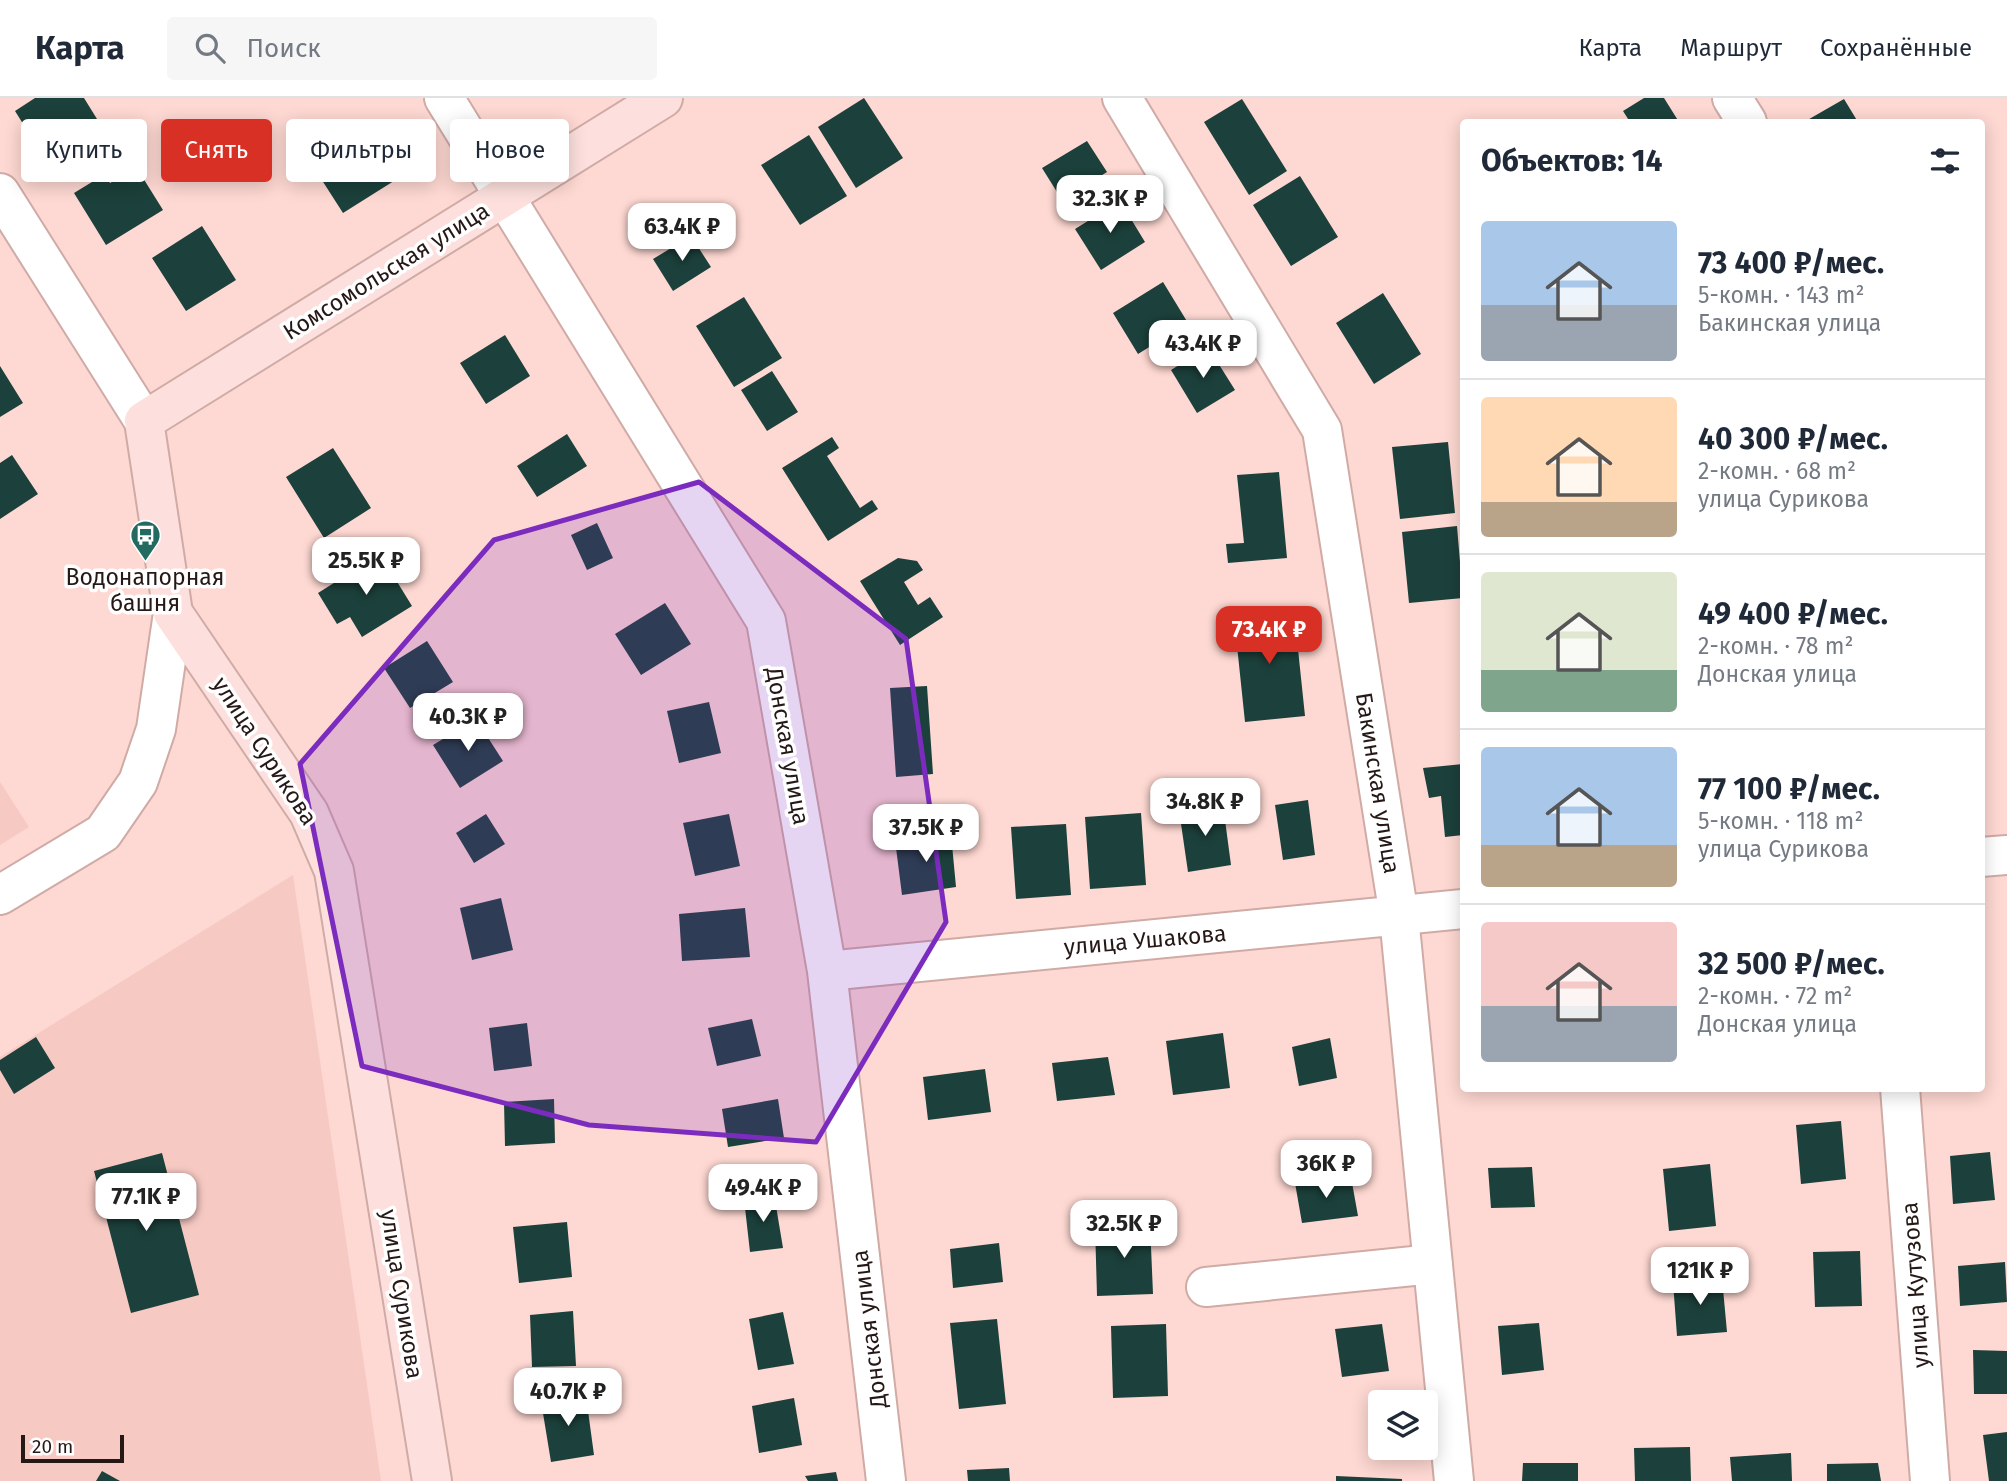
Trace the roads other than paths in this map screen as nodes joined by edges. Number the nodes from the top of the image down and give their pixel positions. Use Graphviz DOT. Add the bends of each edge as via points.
graph roads {
  1 [pos="444,98"];
  2 [pos="663,98"];
  3 [pos="1122,98"];
  4 [pos="1732,98"];
  5 [pos="1745,119"];
  6 [pos="0,192"];
  7 [pos="505,196"];
  8 [pos="144,421"];
  9 [pos="173,613"];
  10 [pos="2007,855"];
  11 [pos="1985,857"];
  12 [pos="0,895"];
  13 [pos="1460,909"];
  14 [pos="1399,916"];
  15 [pos="827,971"];
  16 [pos="1900,1092"];
  17 [pos="1433,1264"];
  18 [pos="1206,1287"];
  19 [pos="432,1481"];
  20 [pos="886,1481"];
  21 [pos="1454,1481"];
  22 [pos="1930,1481"];
  1 -- 7 [label="street, Донская улица"];
  2 -- 7 [label="street, Комсомольская улица"];
  3 -- 14 [label="street, Бакинская улица" via="1322,430"];
  4 -- 5 [label="street"];
  6 -- 8 [label="street, улица Сурикова"];
  7 -- 8 [label="street, Комсомольская улица"];
  7 -- 15 [label="street, Донская улица" via="766,621"];
  8 -- 9 [label="street, улица Сурикова"];
  9 -- 12 [label="street" via="156,729 138,782 103,833"];
  9 -- 19 [label="street, улица Сурикова" via="309,813 334,871"];
  10 -- 11 [label="street"];
  13 -- 14 [label="street, улица Ушакова"];
  14 -- 15 [label="street, улица Ушакова"];
  14 -- 17 [label="street, Бакинская улица"];
  15 -- 20 [label="street, Донская улица"];
  16 -- 22 [label="street, улица Кутузова"];
  17 -- 18 [label="street"];
  17 -- 21 [label="street, Бакинская улица"];
}
